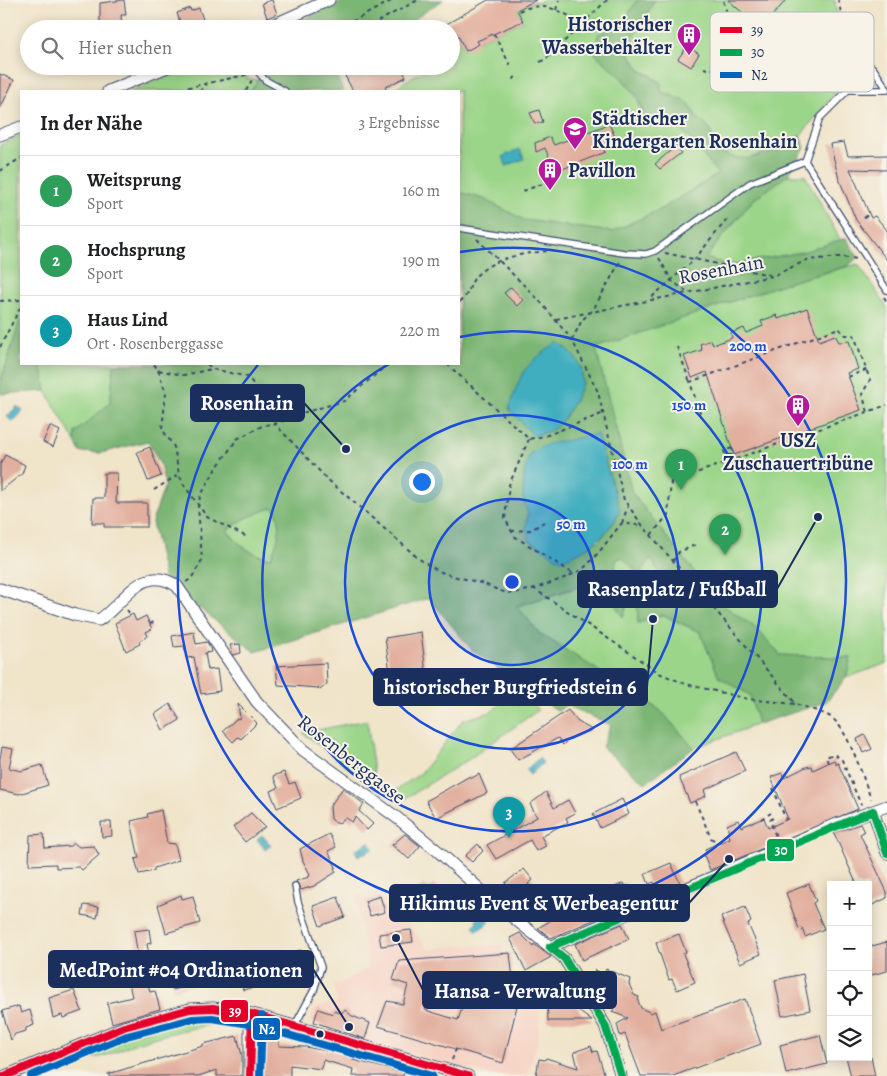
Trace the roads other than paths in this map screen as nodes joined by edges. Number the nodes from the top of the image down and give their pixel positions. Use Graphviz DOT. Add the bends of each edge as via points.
graph roads {
  1 [pos="329,0"];
  2 [pos="284,20"];
  3 [pos="874,70"];
  4 [pos="148,75"];
  5 [pos="260,75"];
  6 [pos="110,90"];
  7 [pos="283,90"];
  8 [pos="874,90"];
  9 [pos="887,90"];
  10 [pos="846,92"];
  11 [pos="20,127"];
  12 [pos="0,135"];
  13 [pos="805,161"];
  14 [pos="460,228"];
  15 [pos="887,290"];
  16 [pos="0,589"];
  17 [pos="887,806"];
  18 [pos="870,809"];
  19 [pos="887,853"];
  20 [pos="294,886"];
  21 [pos="550,947"];
  22 [pos="252,1014"];
  23 [pos="294,1027"];
  24 [pos="12,1075"];
  25 [pos="250,1076"];
  26 [pos="468,1076"];
  27 [pos="621,1076"];
  1 -- 2 [label="street"];
  3 -- 9 [label="lane"];
  4 -- 6 [label="street"];
  5 -- 7 [label="lane"];
  8 -- 9 [label="lane"];
  10 -- 13 [label="lane" via="820,118"];
  11 -- 12 [label="street"];
  13 -- 14 [label="lane" via="750,183 655,252 646,254"];
  13 -- 15 [label="lane"];
  16 -- 21 [label="street, Rosenberggasse" via="99,620 144,580 169,580 177,586 256,702 303,750 396,817"];
  17 -- 18 [label="street"];
  18 -- 19 [label="street"];
  18 -- 21 [label="street"];
  20 -- 23 [label="lane" via="321,967 314,990"];
  21 -- 27 [label="street, Rosenberggasse" via="564,958 605,1025"];
  22 -- 23 [label="street"];
  22 -- 24 [label="street" via="213,1008 190,1009 124,1027"];
  22 -- 25 [label="street"];
  23 -- 26 [label="street"];
}
